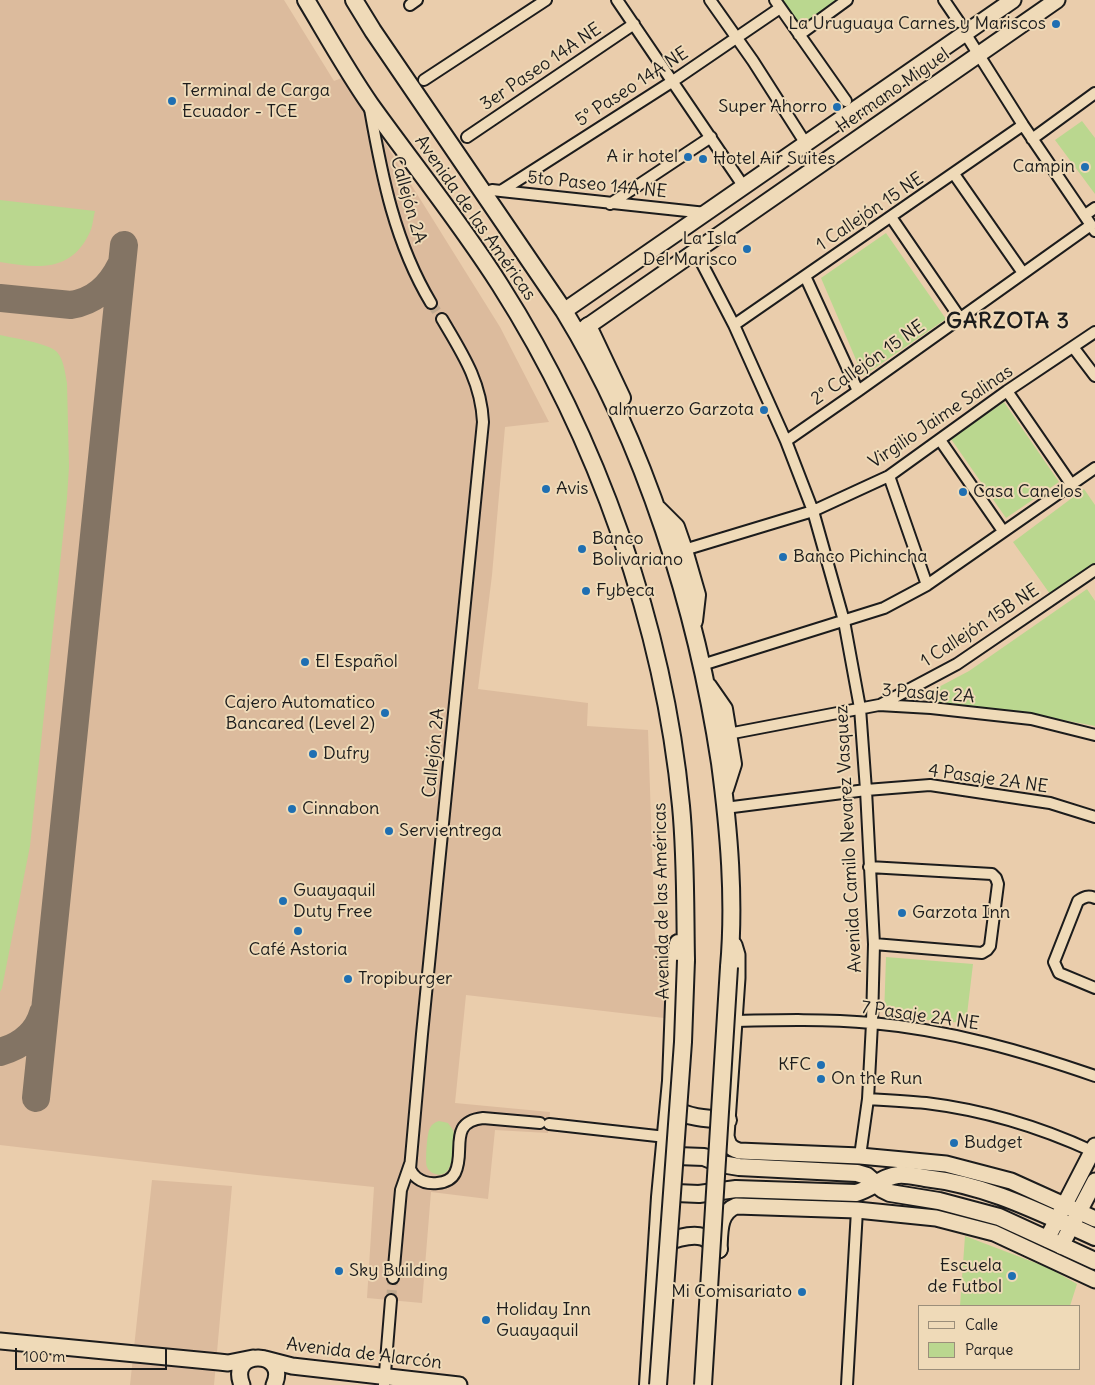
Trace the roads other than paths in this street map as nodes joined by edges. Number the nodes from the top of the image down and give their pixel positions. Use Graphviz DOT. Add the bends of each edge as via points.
graph roads {
  1 [pos="306,0"];
  2 [pos="354,0"];
  3 [pos="546,0"];
  4 [pos="617,0"];
  5 [pos="710,0"];
  6 [pos="847,0"];
  7 [pos="944,0"];
  8 [pos="1013,0"];
  9 [pos="1057,0"];
  10 [pos="777,4"];
  11 [pos="634,24"];
  12 [pos="962,28"];
  13 [pos="799,35"];
  14 [pos="736,38"];
  15 [pos="979,54"];
  16 [pos="424,80"];
  17 [pos="673,82"];
  18 [pos="1095,94"];
  19 [pos="368,100"];
  20 [pos="846,102"];
  21 [pos="1023,125"];
  22 [pos="467,137"];
  23 [pos="711,138"];
  24 [pos="1032,139"];
  25 [pos="806,144"];
  26 [pos="954,174"];
  27 [pos="744,187"];
  28 [pos="493,192"];
  29 [pos="610,204"];
  30 [pos="1095,208"];
  31 [pos="706,213"];
  32 [pos="1085,216"];
  33 [pos="891,217"];
  34 [pos="1093,228"];
  35 [pos="696,252"];
  36 [pos="1024,273"];
  37 [pos="805,276"];
  38 [pos="431,303"];
  39 [pos="564,311"];
  40 [pos="960,318"];
  41 [pos="442,319"];
  42 [pos="734,325"];
  43 [pos="583,330"];
  44 [pos="1095,332"];
  45 [pos="1073,347"];
  46 [pos="1095,376"];
  47 [pos="858,391"];
  48 [pos="1007,391"];
  49 [pos="940,440"];
  50 [pos="786,441"];
  51 [pos="1095,468"];
  52 [pos="889,476"];
  53 [pos="1071,484"];
  54 [pos="654,506"];
  55 [pos="813,511"];
  56 [pos="1003,531"];
  57 [pos="684,550"];
  58 [pos="1095,570"];
  59 [pos="927,584"];
  60 [pos="844,621"];
  61 [pos="693,628"];
  62 [pos="703,673"];
  63 [pos="879,705"];
  64 [pos="860,708"];
  65 [pos="728,734"];
  66 [pos="1095,735"];
  67 [pos="866,790"];
  68 [pos="725,801"];
  69 [pos="1095,817"];
  70 [pos="869,867"];
  71 [pos="1095,898"];
  72 [pos="685,914"];
  73 [pos="732,937"];
  74 [pos="874,944"];
  75 [pos="1095,988"];
  76 [pos="735,1021"];
  77 [pos="872,1024"];
  78 [pos="1095,1076"];
  79 [pos="868,1099"];
  80 [pos="669,1106"];
  81 [pos="728,1120"];
  82 [pos="665,1144"];
  83 [pos="1094,1148"];
  84 [pos="860,1156"];
  85 [pos="410,1163"];
  86 [pos="1095,1181"];
  87 [pos="876,1184"];
  88 [pos="660,1197"];
  89 [pos="1064,1205"];
  90 [pos="858,1210"];
  91 [pos="1069,1219"];
  92 [pos="1095,1219"];
  93 [pos="1095,1237"];
  94 [pos="1054,1242"];
  95 [pos="657,1246"];
  96 [pos="719,1249"];
  97 [pos="1095,1262"];
  98 [pos="394,1278"];
  99 [pos="1095,1280"];
  100 [pos="392,1300"];
  101 [pos="0,1341"];
  102 [pos="259,1358"];
  103 [pos="384,1381"];
  104 [pos="242,1385"];
  105 [pos="274,1385"];
  106 [pos="459,1385"];
  107 [pos="648,1385"];
  108 [pos="658,1385"];
  109 [pos="703,1385"];
  110 [pos="710,1385"];
  111 [pos="847,1385"];
  1 -- 19 [label="main road, Avenida de las Américas"];
  2 -- 28 [label="main road, Avenida de las Américas" via="373,31"];
  3 -- 16 [label="street"];
  4 -- 11 [label="street"];
  5 -- 14 [label="street"];
  6 -- 13 [label="street"];
  7 -- 12 [label="street"];
  8 -- 12 [label="main road, Hermano Miguel"];
  9 -- 15 [label="main road, Hermano Miguel"];
  10 -- 13 [label="street"];
  10 -- 14 [label="street, 5° Paseo 14A NE"];
  11 -- 17 [label="street"];
  11 -- 22 [label="street, 3er Paseo 14A NE"];
  12 -- 15 [label="street"];
  12 -- 25 [label="main road, Hermano Miguel"];
  13 -- 20 [label="street"];
  14 -- 17 [label="street, 5° Paseo 14A NE"];
  14 -- 25 [label="street"];
  15 -- 21 [label="street"];
  15 -- 35 [label="main road, Hermano Miguel"];
  17 -- 23 [label="street"];
  17 -- 28 [label="street, 5° Paseo 14A NE"];
  18 -- 24 [label="street"];
  19 -- 38 [label="street, Callejón 2A" via="392,214 411,266"];
  19 -- 72 [label="main road, Avenida de las Américas" via="501,287 558,390 602,485 644,613 664,693 681,804"];
  21 -- 24 [label="street"];
  21 -- 26 [label="street, 1 Callejón 15 NE"];
  23 -- 27 [label="street"];
  23 -- 29 [label="street"];
  24 -- 32 [label="street"];
  25 -- 27 [label="main road, Hermano Miguel"];
  26 -- 33 [label="street, 1 Callejón 15 NE"];
  26 -- 36 [label="street"];
  27 -- 31 [label="main road, Hermano Miguel"];
  28 -- 29 [label="street, 5to Paseo 14A NE"];
  28 -- 39 [label="main road, Avenida de las Américas"];
  29 -- 31 [label="street, 5to Paseo 14A NE"];
  30 -- 32 [label="street"];
  31 -- 39 [label="main road, Hermano Miguel"];
  32 -- 34 [label="street"];
  33 -- 37 [label="street, 1 Callejón 15 NE"];
  33 -- 40 [label="street"];
  34 -- 36 [label="street, 2° Callejón 15 NE"];
  35 -- 42 [label="street, Avenida Camilo Nevarez Vasquez"];
  35 -- 43 [label="main road, Hermano Miguel"];
  36 -- 40 [label="street, 2° Callejón 15 NE"];
  37 -- 42 [label="street, 1 Callejón 15 NE"];
  37 -- 47 [label="street"];
  39 -- 43 [label="main road, Avenida de las Américas"];
  40 -- 47 [label="street, 2° Callejón 15 NE"];
  41 -- 85 [label="street, Callejón 2A" via="480,392 484,422"];
  42 -- 50 [label="street, Avenida Camilo Nevarez Vasquez"];
  43 -- 54 [label="main road, Avenida de las Américas" via="641,442 635,454"];
  44 -- 45 [label="street, Virgilio Jaime Salinas"];
  45 -- 46 [label="street"];
  45 -- 48 [label="street, Virgilio Jaime Salinas"];
  47 -- 50 [label="street, 2° Callejón 15 NE"];
  48 -- 49 [label="street, Virgilio Jaime Salinas"];
  48 -- 53 [label="street"];
  49 -- 52 [label="street, Virgilio Jaime Salinas"];
  49 -- 56 [label="street"];
  50 -- 55 [label="street, Avenida Camilo Nevarez Vasquez"];
  51 -- 53 [label="street"];
  52 -- 55 [label="street, Virgilio Jaime Salinas"];
  52 -- 59 [label="street"];
  53 -- 56 [label="street"];
  54 -- 57 [label="main road" via="676,527"];
  54 -- 61 [label="main road"];
  55 -- 57 [label="street, Virgilio Jaime Salinas"];
  55 -- 60 [label="street, Avenida Camilo Nevarez Vasquez"];
  56 -- 59 [label="street"];
  57 -- 61 [label="main road" via="697,595"];
  58 -- 63 [label="street, 1 Callejón 15B NE" via="957,664"];
  59 -- 60 [label="street" via="884,608"];
  60 -- 62 [label="street"];
  60 -- 64 [label="street, Avenida Camilo Nevarez Vasquez"];
  61 -- 62 [label="main road"];
  62 -- 65 [label="main road" via="724,709"];
  62 -- 68 [label="main road"];
  63 -- 64 [label="street, 3 Pasaje 2A"];
  63 -- 66 [label="street, 3 Pasaje 2A" via="1031,719"];
  64 -- 65 [label="street, 3 Pasaje 2A"];
  64 -- 67 [label="street, Avenida Camilo Nevarez Vasquez"];
  65 -- 68 [label="main road" via="733,764"];
  67 -- 68 [label="street, 4 Pasaje 2A NE"];
  67 -- 69 [label="street, 4 Pasaje 2A NE" via="930,785 1050,804"];
  67 -- 70 [label="street, Avenida Camilo Nevarez Vasquez"];
  68 -- 73 [label="main road"];
  70 -- 74 [label="street, Avenida Camilo Nevarez Vasquez"];
  70 -- 74 [label="street" via="992,874 998,884 990,946 982,953"];
  71 -- 75 [label="street" via="1084,897 1078,901 1054,962 1059,973"];
  72 -- 80 [label="main road" via="678,942"];
  72 -- 108 [label="main road, Avenida de las Américas, bridge" via="683,1042"];
  73 -- 76 [label="main road" via="737,955"];
  73 -- 109 [label="main road, bridge"];
  74 -- 77 [label="street, Avenida Camilo Nevarez Vasquez"];
  76 -- 77 [label="street, 7 Pasaje 2A NE"];
  76 -- 81 [label="main road"];
  77 -- 78 [label="street, 7 Pasaje 2A NE" via="995,1044"];
  77 -- 79 [label="street, Avenida Camilo Nevarez Vasquez"];
  79 -- 83 [label="street" via="926,1103 983,1113"];
  79 -- 84 [label="street, Avenida Camilo Nevarez Vasquez"];
  80 -- 81 [label="main road" via="702,1119"];
  80 -- 82 [label="main road"];
  81 -- 84 [label="main road" via="728,1144 739,1151"];
  82 -- 85 [label="street" via="544,1123 483,1118 465,1126 460,1136 455,1173 446,1181 423,1182 410,1169"];
  82 -- 87 [label="main road" via="677,1156 704,1157 739,1167 858,1173"];
  82 -- 88 [label="main road"];
  83 -- 89 [label="main road"];
  84 -- 89 [label="main road" via="946,1164 979,1171 1011,1181"];
  85 -- 98 [label="street, Callejón 2A" via="401,1190"];
  86 -- 91 [label="main road"];
  87 -- 88 [label="main road" via="856,1193 736,1189"];
  87 -- 91 [label="main road" via="898,1175 943,1180"];
  87 -- 94 [label="main road" via="890,1193 939,1201 999,1217"];
  88 -- 95 [label="main road"];
  89 -- 91 [label="main road"];
  90 -- 96 [label="main road" via="736,1206 730,1208 722,1220"];
  90 -- 99 [label="main road" via="966,1224 994,1233"];
  90 -- 111 [label="street"];
  91 -- 92 [label="main road"];
  91 -- 93 [label="main road"];
  91 -- 94 [label="main road"];
  94 -- 97 [label="main road"];
  95 -- 96 [label="main road" via="668,1240 695,1235 705,1237"];
  95 -- 107 [label="main road"];
  96 -- 110 [label="main road"];
  100 -- 103 [label="street"];
  101 -- 102 [label="main road, Avenida de Alarcón" via="228,1363"];
  102 -- 103 [label="main road, Avenida de Alarcón"];
  102 -- 104 [label="main road" via="242,1365 239,1378"];
  102 -- 105 [label="main road" via="270,1362 276,1372"];
  103 -- 106 [label="main road, Avenida de Alarcón"];
}
